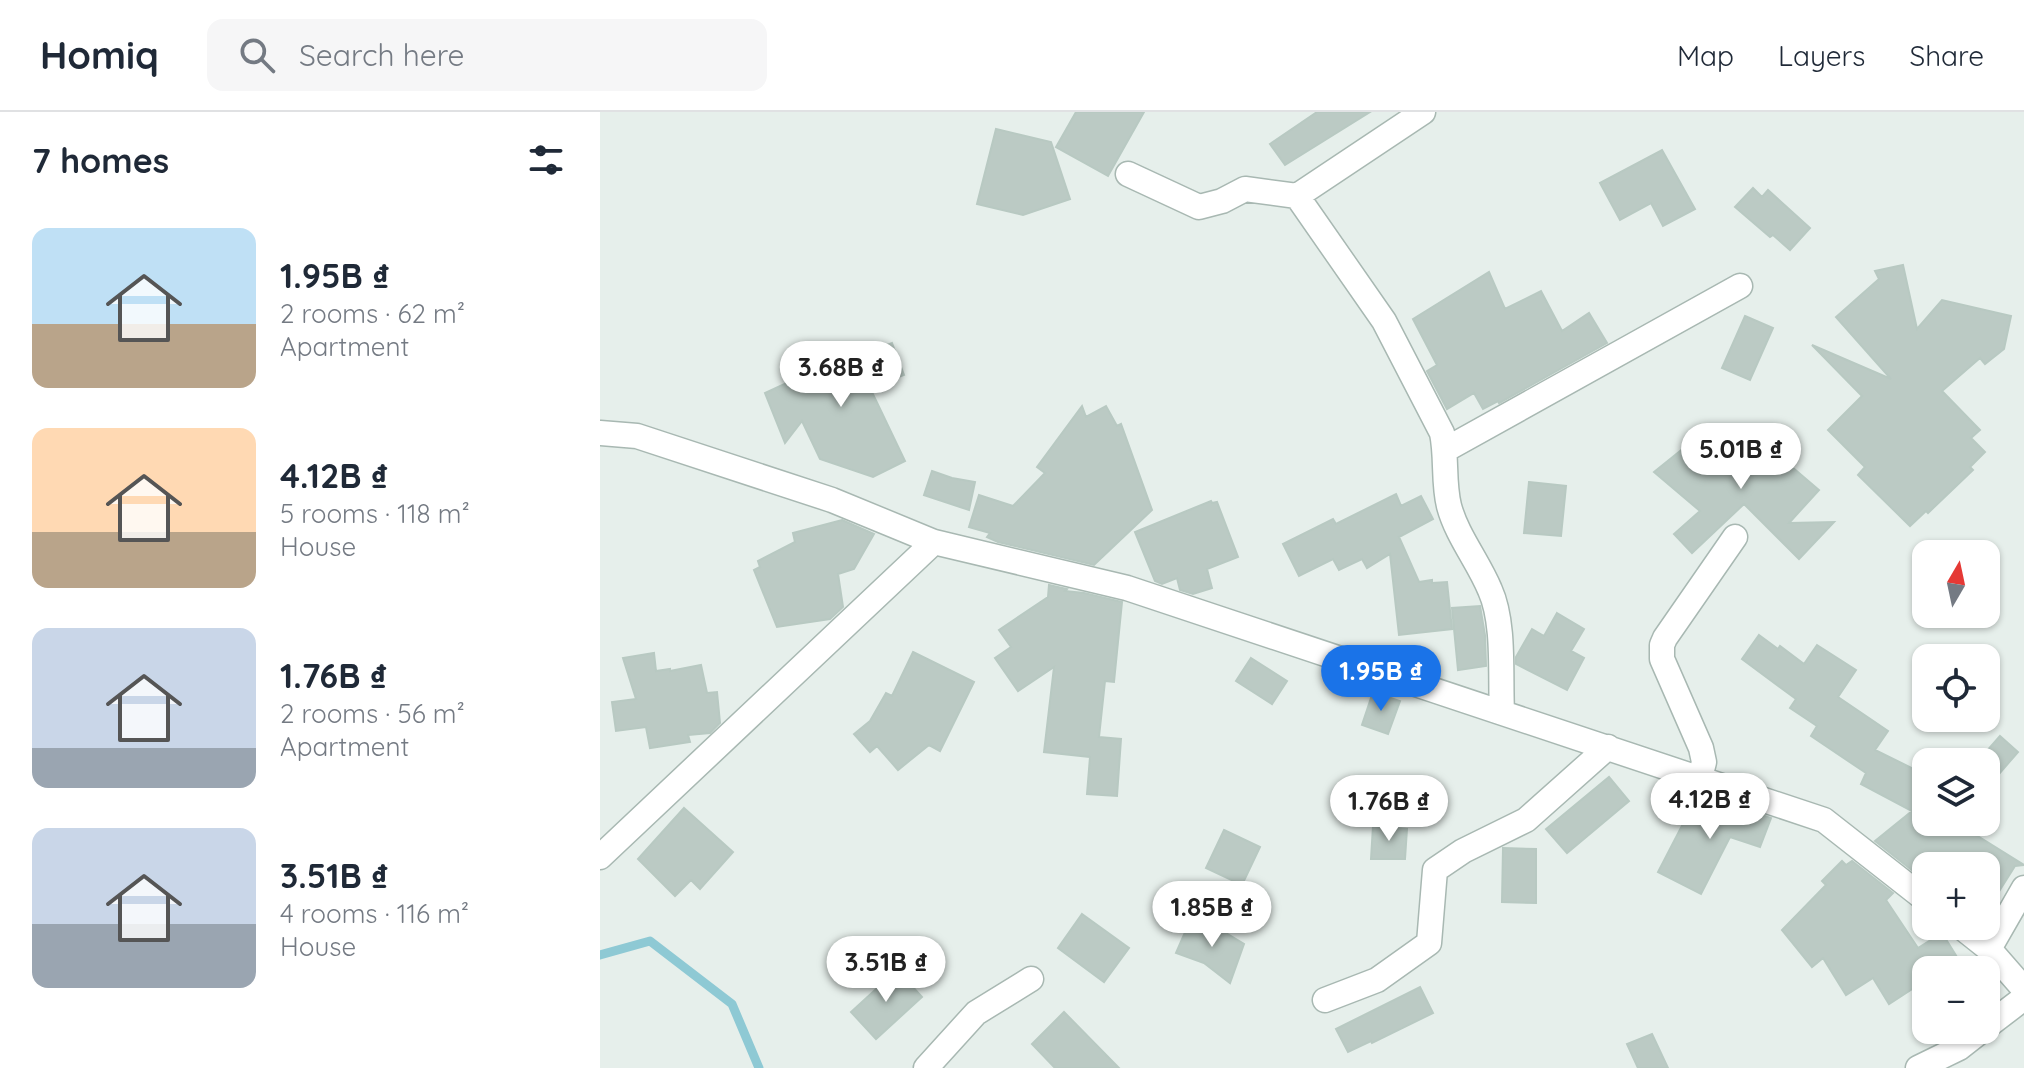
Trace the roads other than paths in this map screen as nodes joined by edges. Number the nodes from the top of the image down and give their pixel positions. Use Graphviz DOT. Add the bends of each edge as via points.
graph roads {
  1 [pos="1423,112"];
  2 [pos="1128,174"];
  3 [pos="1297,196"];
  4 [pos="1740,286"];
  5 [pos="600,433"];
  6 [pos="1445,450"];
  7 [pos="1735,537"];
  8 [pos="934,542"];
  9 [pos="1502,712"];
  10 [pos="1608,747"];
  11 [pos="1700,778"];
  12 [pos="600,857"];
  13 [pos="2024,888"];
  14 [pos="1912,889"];
  15 [pos="1978,940"];
  16 [pos="1989,949"];
  17 [pos="1031,979"];
  18 [pos="2024,989"];
  19 [pos="2024,998"];
  20 [pos="1325,1000"];
  21 [pos="2000,1017"];
  22 [pos="1964,1044"];
  23 [pos="926,1068"];
  24 [pos="1918,1068"];
  1 -- 3 [label="street"];
  2 -- 3 [label="street" via="1199,207 1245,189"];
  3 -- 6 [label="street" via="1384,321 1442,433"];
  4 -- 6 [label="street"];
  5 -- 8 [label="street" via="637,436 832,500"];
  6 -- 9 [label="street" via="1453,519 1497,611"];
  7 -- 11 [label="street" via="1662,645 1662,659 1703,755"];
  8 -- 9 [label="street" via="1127,588"];
  8 -- 12 [label="street"];
  9 -- 10 [label="street"];
  10 -- 11 [label="street"];
  10 -- 20 [label="street" via="1526,820 1435,870 1429,943 1377,980"];
  11 -- 14 [label="street" via="1824,820"];
  13 -- 16 [label="street"];
  15 -- 16 [label="street"];
  16 -- 18 [label="street"];
  17 -- 23 [label="street" via="976,1013"];
  19 -- 21 [label="street"];
  22 -- 24 [label="street"];
}
